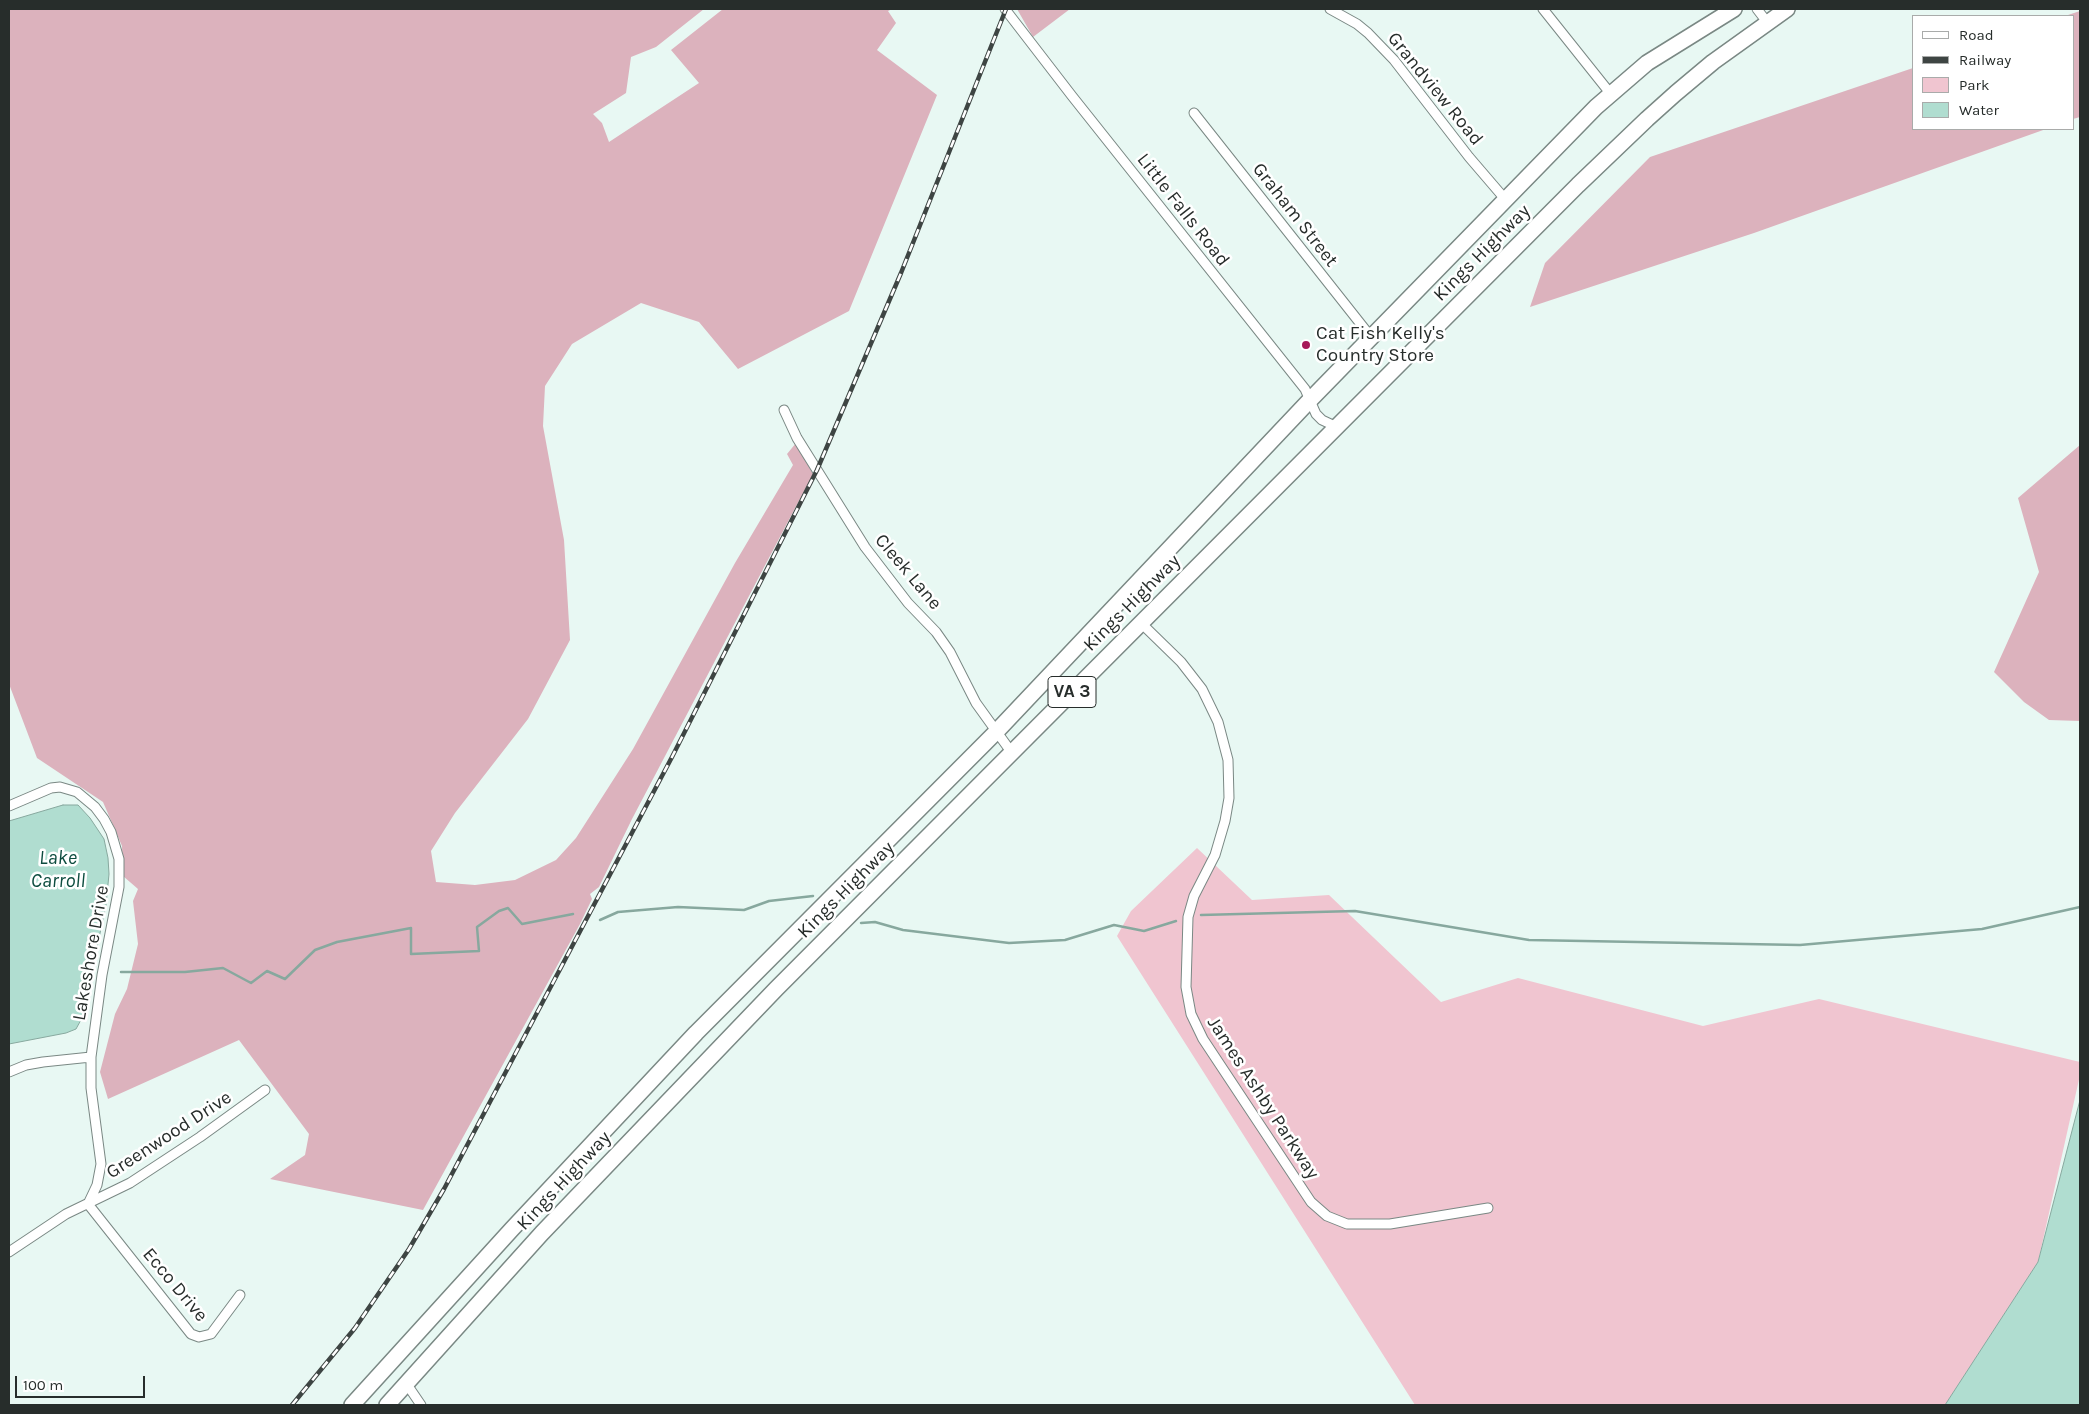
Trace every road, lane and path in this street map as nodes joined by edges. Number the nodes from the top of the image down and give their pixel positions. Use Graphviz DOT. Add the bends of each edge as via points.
graph roads {
  1 [pos="1005,9"];
  2 [pos="1330,9"];
  3 [pos="1543,9"];
  4 [pos="1734,9"];
  5 [pos="1757,9"];
  6 [pos="1787,9"];
  7 [pos="1767,22"];
  8 [pos="1610,93"];
  9 [pos="1194,113"];
  10 [pos="1506,199"];
  11 [pos="1371,337"];
  12 [pos="1310,401"];
  13 [pos="784,410"];
  14 [pos="1337,427"];
  15 [pos="1141,623"];
  16 [pos="996,732"];
  17 [pos="1012,753"];
  18 [pos="9,806"];
  19 [pos="91,1057"];
  20 [pos="9,1072"];
  21 [pos="266,1090"];
  22 [pos="589,1146"];
  23 [pos="606,1164"];
  24 [pos="88,1204"];
  25 [pos="1488,1208"];
  26 [pos="9,1252"];
  27 [pos="240,1294"];
  28 [pos="406,1384"];
  29 [pos="352,1405"];
  30 [pos="387,1405"];
  31 [pos="421,1405"];
  1 -- 12 [label="street, Little Falls Road" via="1305,389"];
  2 -- 10 [label="street, Grandview Road" via="1358,24 1381,46"];
  3 -- 8 [label="street"];
  4 -- 8 [label="highway, Kings Highway / VA 3" via="1647,62"];
  5 -- 7 [label="street"];
  6 -- 7 [label="highway, Kings Highway / VA 3"];
  7 -- 14 [label="highway, Kings Highway / VA 3" via="1713,62 1647,119"];
  8 -- 10 [label="highway, Kings Highway / VA 3"];
  9 -- 11 [label="street, Graham Street"];
  10 -- 11 [label="highway, Kings Highway / VA 3"];
  11 -- 12 [label="highway, Kings Highway / VA 3"];
  12 -- 14 [label="street, Little Falls Road" via="1322,420"];
  12 -- 16 [label="highway, Kings Highway / VA 3"];
  13 -- 16 [label="street, Cleek Lane" via="797,438 860,539 891,582 936,632"];
  14 -- 15 [label="highway, Kings Highway / VA 3"];
  15 -- 17 [label="highway, Kings Highway / VA 3"];
  15 -- 25 [label="street, James Ashby Parkway" via="1181,662 1202,689 1218,722 1228,760 1226,821 1188,917 1186,987 1191,1014 1203,1039 1311,1202 1327,1216 1347,1224 1390,1224"];
  16 -- 17 [label="street, Cleek Lane"];
  16 -- 22 [label="highway, Kings Highway / VA 3" via="696,1033"];
  17 -- 23 [label="highway, Kings Highway / VA 3"];
  18 -- 19 [label="street, Lakeshore Drive" via="44,790 69,788 95,807 116,845 119,887"];
  19 -- 20 [label="street" via="26,1065"];
  19 -- 24 [label="street, Lakeshore Drive" via="91,1088 101,1164 97,1185"];
  21 -- 24 [label="street, Greenwood Drive" via="130,1183"];
  22 -- 23 [label="highway"];
  22 -- 29 [label="highway, Kings Highway / VA 3"];
  23 -- 28 [label="highway, Kings Highway / VA 3"];
  24 -- 26 [label="street, Greenwood Drive" via="49,1224"];
  24 -- 27 [label="street, Ecco Drive" via="191,1334 199,1337 211,1334"];
  28 -- 30 [label="highway, Kings Highway / VA 3"];
  28 -- 31 [label="street"];
}
